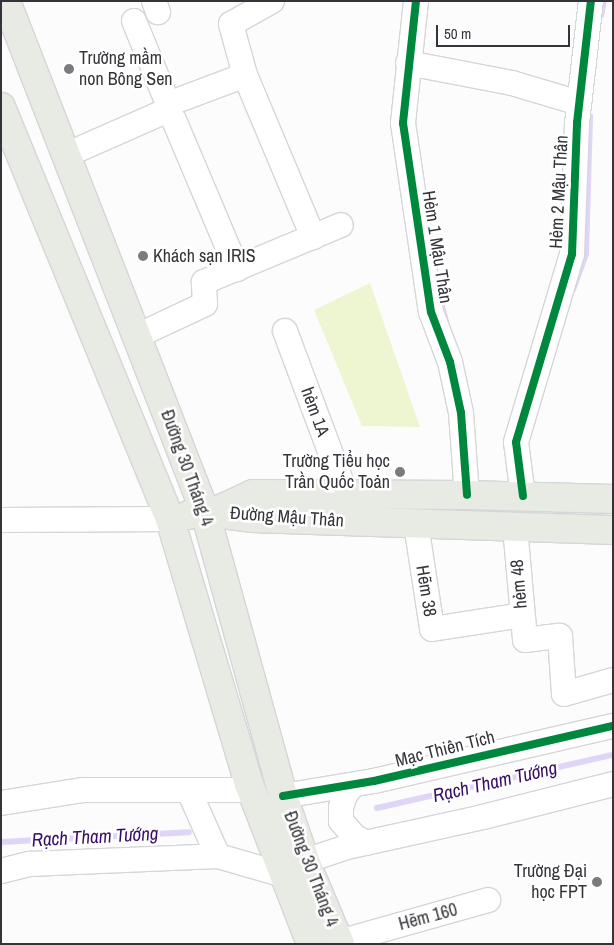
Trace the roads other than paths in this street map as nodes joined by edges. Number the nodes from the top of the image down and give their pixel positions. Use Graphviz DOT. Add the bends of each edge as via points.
graph roads {
  1 [pos="6,1"];
  2 [pos="272,1"];
  3 [pos="416,1"];
  4 [pos="591,1"];
  5 [pos="134,21"];
  6 [pos="414,64"];
  7 [pos="245,75"];
  8 [pos="579,103"];
  9 [pos="1,106"];
  10 [pos="171,112"];
  11 [pos="66,155"];
  12 [pos="341,225"];
  13 [pos="313,237"];
  14 [pos="237,269"];
  15 [pos="285,331"];
  16 [pos="137,336"];
  17 [pos="346,494"];
  18 [pos="392,494"];
  19 [pos="467,495"];
  20 [pos="523,496"];
  21 [pos="613,499"];
  22 [pos="209,512"];
  23 [pos="170,519"];
  24 [pos="1,520"];
  25 [pos="404,523"];
  26 [pos="515,527"];
  27 [pos="613,530"];
  28 [pos="522,615"];
  29 [pos="613,680"];
  30 [pos="613,726"];
  31 [pos="613,784"];
  32 [pos="353,785"];
  33 [pos="252,790"];
  34 [pos="189,791"];
  35 [pos="283,796"];
  36 [pos="1,802"];
  37 [pos="367,843"];
  38 [pos="218,856"];
  39 [pos="295,868"];
  40 [pos="1,870"];
  41 [pos="488,900"];
  42 [pos="339,943"];
  43 [pos="311,944"];
  1 -- 11 [label="main road, Đường 30 Tháng 4"];
  2 -- 7 [label="street" via="231,24"];
  3 -- 6 [label="street, Hẻm 1 Mậu Thân"];
  4 -- 8 [label="street, Hẻm 2 Mậu Thân"];
  5 -- 10 [label="street"];
  6 -- 8 [label="street" via="512,83"];
  6 -- 19 [label="street, Hẻm 1 Mậu Thân" via="403,123 431,312 450,362 461,413"];
  7 -- 10 [label="street"];
  7 -- 13 [label="street"];
  8 -- 20 [label="street, Hẻm 2 Mậu Thân" via="572,254 516,442"];
  9 -- 23 [label="main road, Đường 30 Tháng 4"];
  10 -- 11 [label="street" via="168,110"];
  10 -- 14 [label="street"];
  11 -- 16 [label="main road, Đường 30 Tháng 4"];
  12 -- 13 [label="street"];
  13 -- 14 [label="street"];
  14 -- 16 [label="street" via="204,282 204,304"];
  15 -- 17 [label="street, hẻm 1A"];
  16 -- 22 [label="main road, Đường 30 Tháng 4"];
  17 -- 18 [label="main road, Đường Mậu Thân"];
  17 -- 22 [label="main road, Đường Mậu Thân" via="253,494"];
  18 -- 19 [label="main road, Đường Mậu Thân"];
  18 -- 25 [label="main road"];
  19 -- 20 [label="main road, Đường Mậu Thân"];
  20 -- 21 [label="main road, Đường Mậu Thân"];
  22 -- 23 [label="main road"];
  22 -- 25 [label="main road, Đường Mậu Thân" via="252,518"];
  22 -- 35 [label="main road, Đường 30 Tháng 4"];
  23 -- 24 [label="street"];
  23 -- 33 [label="main road, Đường 30 Tháng 4"];
  25 -- 26 [label="main road, Đường Mậu Thân"];
  25 -- 28 [label="street, Hẽm 38" via="432,628"];
  26 -- 27 [label="main road, Đường Mậu Thân"];
  26 -- 28 [label="street, hẻm 48"];
  28 -- 29 [label="street, hẻm 48" via="525,640 560,636 564,694"];
  30 -- 32 [label="street, Mạc Thiên Tích"];
  31 -- 37 [label="street"];
  32 -- 35 [label="street, Mạc Thiên Tích"];
  32 -- 37 [label="street" via="345,795 341,821 355,837"];
  33 -- 34 [label="street"];
  33 -- 39 [label="main road, Đường 30 Tháng 4"];
  34 -- 36 [label="street" via="82,790"];
  34 -- 38 [label="street"];
  35 -- 39 [label="main road, Đường 30 Tháng 4"];
  37 -- 39 [label="street"];
  38 -- 39 [label="street"];
  38 -- 40 [label="street" via="30,864"];
  39 -- 42 [label="main road, Đường 30 Tháng 4"];
  39 -- 43 [label="main road, Đường 30 Tháng 4"];
  41 -- 42 [label="street, Hẽm 160"];
}
